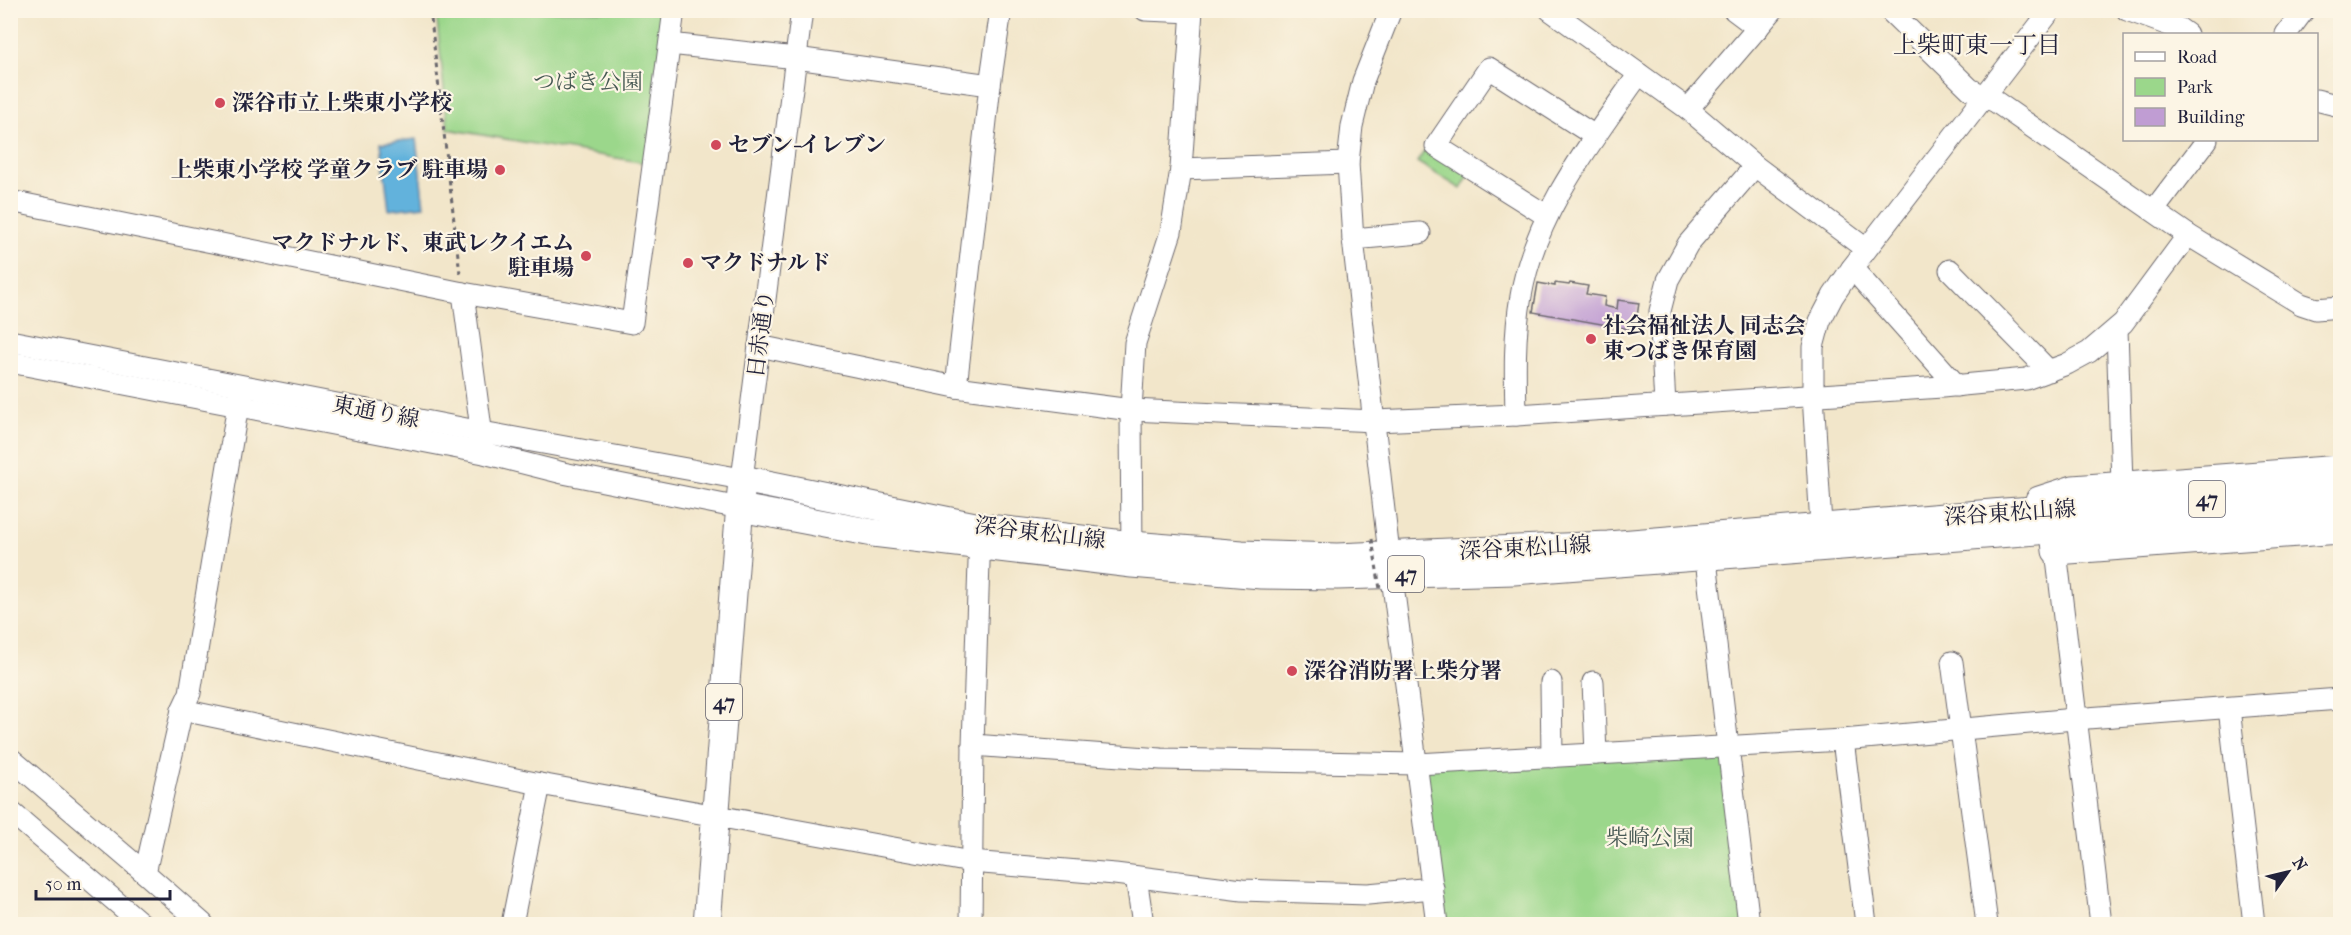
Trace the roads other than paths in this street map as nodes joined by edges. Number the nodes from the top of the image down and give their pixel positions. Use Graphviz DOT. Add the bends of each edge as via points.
graph roads {
  1 [pos="674,10"];
  2 [pos="802,10"];
  3 [pos="1001,10"];
  4 [pos="1145,10"];
  5 [pos="1391,10"];
  6 [pos="1550,10"];
  7 [pos="1734,10"];
  8 [pos="1773,10"];
  9 [pos="1889,10"];
  10 [pos="2051,10"];
  11 [pos="2127,10"];
  12 [pos="2304,10"];
  13 [pos="1192,11"];
  14 [pos="1758,28"];
  15 [pos="2186,33"];
  16 [pos="2287,33"];
  17 [pos="670,44"];
  18 [pos="796,58"];
  19 [pos="1639,74"];
  20 [pos="990,85"];
  21 [pos="1984,97"];
  22 [pos="2318,100"];
  23 [pos="2340,106"];
  24 [pos="1688,109"];
  25 [pos="1595,136"];
  26 [pos="2206,141"];
  27 [pos="1348,163"];
  28 [pos="1755,166"];
  29 [pos="1180,169"];
  30 [pos="10,201"];
  31 [pos="2154,210"];
  32 [pos="1547,216"];
  33 [pos="1420,233"];
  34 [pos="2188,235"];
  35 [pos="1353,239"];
  36 [pos="1866,249"];
  37 [pos="1852,268"];
  38 [pos="1950,270"];
  39 [pos="463,293"];
  40 [pos="2340,307"];
  41 [pos="2117,329"];
  42 [pos="10,341"];
  43 [pos="759,346"];
  44 [pos="10,362"];
  45 [pos="2049,371"];
  46 [pos="1957,386"];
  47 [pos="956,387"];
  48 [pos="1813,395"];
  49 [pos="239,396"];
  50 [pos="1665,405"];
  51 [pos="1131,410"];
  52 [pos="1516,415"];
  53 [pos="1375,421"];
  54 [pos="483,443"];
  55 [pos="2340,469"];
  56 [pos="742,480"];
  57 [pos="2122,484"];
  58 [pos="2340,490"];
  59 [pos="740,508"];
  60 [pos="2340,511"];
  61 [pos="2004,512"];
  62 [pos="2065,529"];
  63 [pos="2340,530"];
  64 [pos="980,537"];
  65 [pos="1822,538"];
  66 [pos="1704,547"];
  67 [pos="1132,555"];
  68 [pos="1383,564"];
  69 [pos="1952,662"];
  70 [pos="1551,682"];
  71 [pos="1593,682"];
  72 [pos="2340,699"];
  73 [pos="2229,708"];
  74 [pos="182,710"];
  75 [pos="2074,719"];
  76 [pos="1961,730"];
  77 [pos="1843,740"];
  78 [pos="973,745"];
  79 [pos="1726,748"];
  80 [pos="1596,754"];
  81 [pos="1552,757"];
  82 [pos="10,758"];
  83 [pos="1417,764"];
  84 [pos="540,784"];
  85 [pos="11,813"];
  86 [pos="714,814"];
  87 [pos="971,862"];
  88 [pos="145,873"];
  89 [pos="1136,877"];
  90 [pos="1433,888"];
  91 [pos="142,924"];
  92 [pos="203,924"];
  93 [pos="512,924"];
  94 [pos="707,924"];
  95 [pos="971,924"];
  96 [pos="1143,924"];
  97 [pos="1437,924"];
  98 [pos="1749,924"];
  99 [pos="1866,924"];
  100 [pos="1986,924"];
  101 [pos="2101,924"];
  102 [pos="2254,924"];
  1 -- 17 [label="street"];
  2 -- 18 [label="street, 日赤通り"];
  3 -- 20 [label="street"];
  4 -- 13 [label="street"];
  5 -- 27 [label="street" via="1363,81"];
  6 -- 19 [label="street"];
  7 -- 14 [label="street"];
  8 -- 14 [label="street"];
  9 -- 21 [label="street" via="1970,89"];
  10 -- 21 [label="street"];
  11 -- 15 [label="street"];
  12 -- 16 [label="street"];
  13 -- 29 [label="street"];
  14 -- 24 [label="street"];
  17 -- 18 [label="street"];
  17 -- 39 [label="street" via="632,323"];
  18 -- 20 [label="street"];
  18 -- 43 [label="street, 日赤通り"];
  19 -- 24 [label="street"];
  19 -- 25 [label="street"];
  20 -- 47 [label="street"];
  21 -- 31 [label="street"];
  21 -- 36 [label="street"];
  22 -- 23 [label="street"];
  24 -- 28 [label="street"];
  25 -- 32 [label="street"];
  25 -- 32 [label="street" via="1489,68 1436,146"];
  26 -- 31 [label="street"];
  27 -- 29 [label="street"];
  27 -- 35 [label="street"];
  28 -- 36 [label="street"];
  28 -- 50 [label="street" via="1688,244 1668,280 1660,311"];
  29 -- 51 [label="street" via="1171,232 1135,343"];
  30 -- 39 [label="street"];
  31 -- 34 [label="street"];
  32 -- 52 [label="street" via="1521,294 1515,352"];
  33 -- 35 [label="street"];
  34 -- 40 [label="street" via="2301,304 2316,309"];
  34 -- 41 [label="street"];
  35 -- 53 [label="street"];
  36 -- 37 [label="street"];
  37 -- 46 [label="street"];
  37 -- 48 [label="street" via="1820,321 1813,347"];
  38 -- 45 [label="street"];
  39 -- 54 [label="street"];
  41 -- 45 [label="street" via="2089,352"];
  41 -- 57 [label="street"];
  42 -- 49 [label="street, 東通り線"];
  43 -- 47 [label="street"];
  43 -- 56 [label="street, 日赤通り"];
  44 -- 49 [label="street, 東通り線"];
  45 -- 46 [label="street" via="2026,379"];
  46 -- 48 [label="street"];
  47 -- 51 [label="street"];
  48 -- 50 [label="street"];
  48 -- 65 [label="street"];
  49 -- 54 [label="street, 東通り線"];
  49 -- 74 [label="street" via="190,693"];
  50 -- 52 [label="street"];
  51 -- 53 [label="street"];
  51 -- 67 [label="street"];
  52 -- 53 [label="street"];
  53 -- 68 [label="street"];
  54 -- 56 [label="street, 東通り線"];
  54 -- 59 [label="street, 東通り線" via="563,473"];
  55 -- 57 [label="main road"];
  56 -- 59 [label="main road, 47"];
  56 -- 64 [label="main road, 深谷東松山線 / 47"];
  57 -- 61 [label="main road" via="2073,489"];
  58 -- 62 [label="main road, 深谷東松山線 / 47"];
  59 -- 64 [label="main road, 深谷東松山線 / 47" via="873,533"];
  59 -- 86 [label="main road, 47"];
  60 -- 62 [label="main road, 深谷東松山線 / 47"];
  61 -- 62 [label="main road, 深谷東松山線 / 47"];
  61 -- 65 [label="main road, 深谷東松山線 / 47"];
  62 -- 63 [label="main road"];
  62 -- 65 [label="main road, 深谷東松山線 / 47"];
  62 -- 75 [label="street"];
  64 -- 67 [label="main road, 深谷東松山線 / 47"];
  64 -- 78 [label="street"];
  65 -- 66 [label="main road, 深谷東松山線 / 47"];
  66 -- 68 [label="main road, 深谷東松山線 / 47" via="1608,544"];
  66 -- 79 [label="street"];
  67 -- 68 [label="main road, 深谷東松山線 / 47" via="1337,557"];
  68 -- 83 [label="street"];
  69 -- 76 [label="street"];
  70 -- 81 [label="street"];
  71 -- 80 [label="street"];
  72 -- 73 [label="street"];
  73 -- 75 [label="street"];
  73 -- 102 [label="street"];
  74 -- 84 [label="street"];
  74 -- 88 [label="street"];
  75 -- 76 [label="street"];
  75 -- 101 [label="street"];
  76 -- 77 [label="street"];
  76 -- 100 [label="street"];
  77 -- 79 [label="street"];
  77 -- 99 [label="street"];
  78 -- 83 [label="street" via="1161,759"];
  78 -- 87 [label="street"];
  79 -- 80 [label="street"];
  79 -- 98 [label="street"];
  80 -- 81 [label="street"];
  81 -- 83 [label="street"];
  82 -- 88 [label="street"];
  83 -- 90 [label="street"];
  84 -- 86 [label="street"];
  84 -- 93 [label="street"];
  85 -- 91 [label="street"];
  86 -- 87 [label="street"];
  86 -- 94 [label="main road, 47"];
  87 -- 89 [label="street"];
  87 -- 95 [label="street"];
  88 -- 92 [label="street"];
  89 -- 90 [label="street" via="1312,894"];
  89 -- 96 [label="street"];
  90 -- 97 [label="street"];
}
